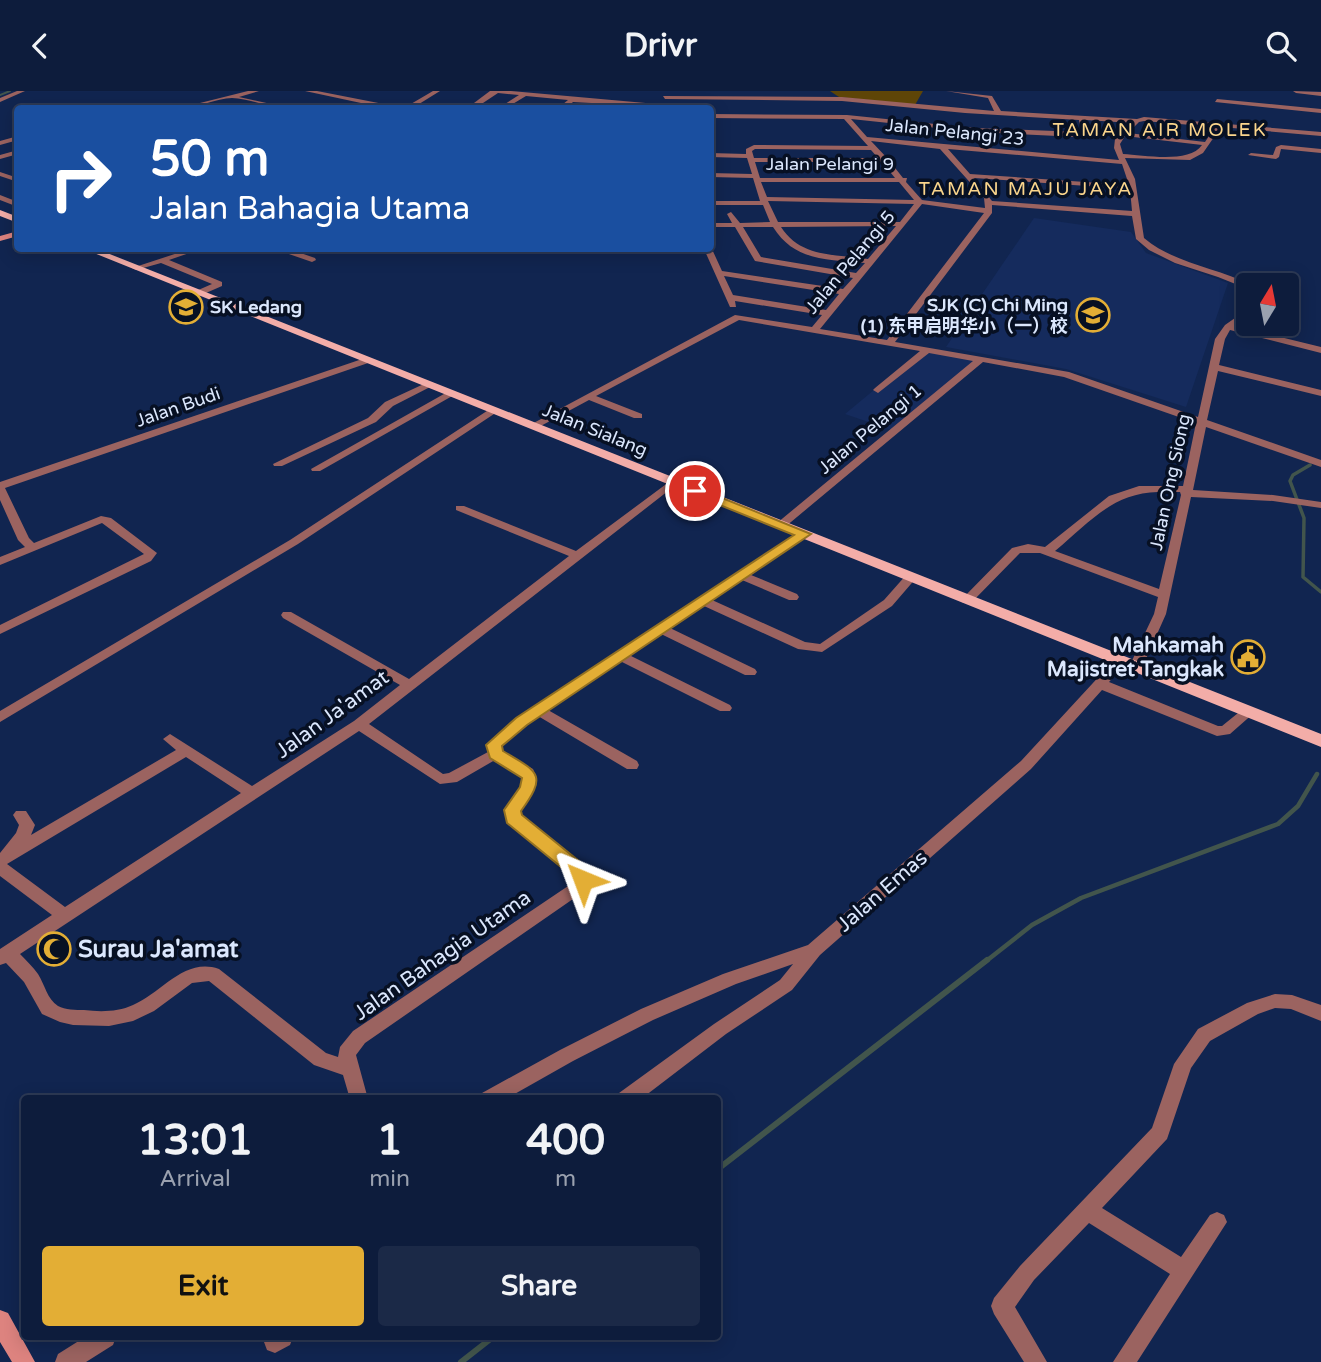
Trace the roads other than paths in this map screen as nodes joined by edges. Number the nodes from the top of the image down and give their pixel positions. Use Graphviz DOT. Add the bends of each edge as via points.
graph roads {
  1 [pos="22,91"];
  2 [pos="256,91"];
  3 [pos="307,91"];
  4 [pos="437,91"];
  5 [pos="495,91"];
  6 [pos="816,91"];
  7 [pos="949,91"];
  8 [pos="1296,91"];
  9 [pos="374,93"];
  10 [pos="525,94"];
  11 [pos="1240,94"];
  12 [pos="1321,94"];
  13 [pos="778,95"];
  14 [pos="228,97"];
  15 [pos="922,97"];
  16 [pos="570,99"];
  17 [pos="828,99"];
  18 [pos="1297,99"];
  19 [pos="0,100"];
  20 [pos="665,100"];
  21 [pos="949,100"];
  22 [pos="358,101"];
  23 [pos="962,101"];
  24 [pos="1217,101"];
  25 [pos="1321,102"];
  26 [pos="1237,103"];
  27 [pos="195,105"];
  28 [pos="271,105"];
  29 [pos="381,105"];
  30 [pos="411,105"];
  31 [pos="475,105"];
  32 [pos="506,105"];
  33 [pos="564,105"];
  34 [pos="918,106"];
  35 [pos="1321,111"];
  36 [pos="998,112"];
  37 [pos="714,115"];
  38 [pos="847,117"];
  39 [pos="1082,117"];
  40 [pos="1138,121"];
  41 [pos="1220,125"];
  42 [pos="1122,134"];
  43 [pos="1321,134"];
  44 [pos="867,139"];
  45 [pos="1207,144"];
  46 [pos="942,147"];
  47 [pos="875,148"];
  48 [pos="714,150"];
  49 [pos="1321,151"];
  50 [pos="714,155"];
  51 [pos="749,155"];
  52 [pos="1251,155"];
  53 [pos="1123,159"];
  54 [pos="886,160"];
  55 [pos="714,175"];
  56 [pos="969,176"];
  57 [pos="756,178"];
  58 [pos="904,180"];
  59 [pos="1133,187"];
  60 [pos="763,201"];
  61 [pos="920,201"];
  62 [pos="714,203"];
  63 [pos="990,207"];
  64 [pos="1137,214"];
  65 [pos="714,217"];
  66 [pos="734,218"];
  67 [pos="714,224"];
  68 [pos="776,224"];
  69 [pos="904,224"];
  70 [pos="813,242"];
  71 [pos="96,252"];
  72 [pos="187,252"];
  73 [pos="296,252"];
  74 [pos="709,252"];
  75 [pos="806,252"];
  76 [pos="161,260"];
  77 [pos="312,260"];
  78 [pos="871,262"];
  79 [pos="136,268"];
  80 [pos="719,273"];
  81 [pos="857,276"];
  82 [pos="1236,281"];
  83 [pos="844,292"];
  84 [pos="200,293"];
  85 [pos="729,297"];
  86 [pos="827,313"];
  87 [pos="738,317"];
  88 [pos="1236,321"];
  89 [pos="1228,327"];
  90 [pos="814,330"];
  91 [pos="889,343"];
  92 [pos="927,350"];
  93 [pos="1321,350"];
  94 [pos="981,359"];
  95 [pos="368,360"];
  96 [pos="1215,367"];
  97 [pos="429,384"];
  98 [pos="878,390"];
  99 [pos="451,393"];
  100 [pos="1321,393"];
  101 [pos="589,397"];
  102 [pos="493,410"];
  103 [pos="638,416"];
  104 [pos="1201,420"];
  105 [pos="533,426"];
  106 [pos="321,444"];
  107 [pos="347,451"];
  108 [pos="278,464"];
  109 [pos="1321,464"];
  110 [pos="316,469"];
  111 [pos="673,482"];
  112 [pos="0,487"];
  113 [pos="1186,491"];
  114 [pos="1321,505"];
  115 [pos="460,508"];
  116 [pos="782,526"];
  117 [pos="804,534"];
  118 [pos="32,547"];
  119 [pos="1048,552"];
  120 [pos="577,555"];
  121 [pos="0,561"];
  122 [pos="743,576"];
  123 [pos="911,577"];
  124 [pos="1164,595"];
  125 [pos="793,597"];
  126 [pos="967,600"];
  127 [pos="705,602"];
  128 [pos="287,615"];
  129 [pos="663,630"];
  130 [pos="0,631"];
  131 [pos="622,657"];
  132 [pos="1128,664"];
  133 [pos="750,672"];
  134 [pos="408,684"];
  135 [pos="1101,684"];
  136 [pos="725,708"];
  137 [pos="540,711"];
  138 [pos="1248,712"];
  139 [pos="0,717"];
  140 [pos="359,724"];
  141 [pos="170,740"];
  142 [pos="1321,741"];
  143 [pos="186,750"];
  144 [pos="495,754"];
  145 [pos="632,765"];
  146 [pos="253,794"];
  147 [pos="21,815"];
  148 [pos="0,864"];
  149 [pos="65,916"];
  150 [pos="814,950"];
  151 [pos="2,957"];
  152 [pos="1321,1013"];
  153 [pos="349,1069"];
  154 [pos="358,1095"];
  155 [pos="496,1095"];
  156 [pos="631,1095"];
  157 [pos="1087,1210"];
  158 [pos="1217,1222"];
  159 [pos="1184,1271"];
  160 [pos="0,1321"];
  161 [pos="100,1340"];
  162 [pos="24,1362"];
  163 [pos="66,1362"];
  164 [pos="1036,1362"];
  165 [pos="1124,1362"];
  1 -- 19 [label="street"];
  2 -- 14 [label="street"];
  3 -- 22 [label="street"];
  4 -- 30 [label="street"];
  5 -- 10 [label="street"];
  5 -- 31 [label="street"];
  6 -- 17 [label="street, Jalan Pelangi 5"];
  7 -- 36 [label="street" via="990,97"];
  8 -- 12 [label="street"];
  9 -- 22 [label="street"];
  10 -- 16 [label="street"];
  10 -- 32 [label="street"];
  11 -- 26 [label="street"];
  13 -- 17 [label="street"];
  13 -- 20 [label="street"];
  14 -- 27 [label="street"];
  14 -- 28 [label="street"];
  15 -- 34 [label="street"];
  16 -- 20 [label="street"];
  16 -- 33 [label="street"];
  17 -- 34 [label="street"];
  17 -- 38 [label="street, Jalan Pelangi 5"];
  18 -- 25 [label="street"];
  21 -- 23 [label="street"];
  22 -- 29 [label="street"];
  24 -- 26 [label="street"];
  26 -- 35 [label="street"];
  34 -- 36 [label="street"];
  36 -- 39 [label="street"];
  37 -- 38 [label="street"];
  38 -- 39 [label="street" via="1080,135 1084,134"];
  38 -- 44 [label="street, Jalan Pelangi 5"];
  39 -- 40 [label="street"];
  40 -- 41 [label="street"];
  40 -- 42 [label="street"];
  41 -- 43 [label="street"];
  41 -- 45 [label="street"];
  42 -- 45 [label="street"];
  42 -- 53 [label="street" via="1116,145"];
  44 -- 46 [label="street, Jalan Pelangi 23"];
  44 -- 47 [label="street, Jalan Pelangi 5"];
  45 -- 53 [label="street, Jalan Pelangi 23" via="1188,159"];
  46 -- 53 [label="street, Jalan Pelangi 23"];
  46 -- 56 [label="street"];
  47 -- 51 [label="street" via="754,147"];
  47 -- 54 [label="street, Jalan Pelangi 5"];
  48 -- 51 [label="street"];
  49 -- 52 [label="street" via="1281,147 1276,157"];
  50 -- 51 [label="street"];
  51 -- 54 [label="street"];
  51 -- 57 [label="street"];
  53 -- 59 [label="street"];
  54 -- 58 [label="street, Jalan Pelangi 5"];
  55 -- 57 [label="street, Jalan Pelangi 9"];
  56 -- 59 [label="street"];
  56 -- 63 [label="street"];
  57 -- 58 [label="street, Jalan Pelangi 9"];
  57 -- 60 [label="street"];
  58 -- 61 [label="street, Jalan Pelangi 5"];
  59 -- 64 [label="street"];
  60 -- 61 [label="street"];
  60 -- 62 [label="street"];
  60 -- 68 [label="street"];
  61 -- 63 [label="street"];
  61 -- 69 [label="street, Jalan Pelangi 5"];
  63 -- 64 [label="street"];
  63 -- 91 [label="street"];
  64 -- 82 [label="street" via="1139,236 1151,249"];
  65 -- 66 [label="street"];
  66 -- 67 [label="street"];
  66 -- 68 [label="street"];
  66 -- 81 [label="street" via="758,260"];
  68 -- 69 [label="street"];
  68 -- 75 [label="street" via="792,246"];
  69 -- 78 [label="street, Jalan Pelangi 5"];
  70 -- 75 [label="street"];
  71 -- 79 [label="main road, Jalan Sialang"];
  72 -- 76 [label="street"];
  73 -- 77 [label="street"];
  74 -- 80 [label="street"];
  75 -- 78 [label="street"];
  76 -- 79 [label="street"];
  76 -- 84 [label="street" via="219,284"];
  78 -- 81 [label="street, Jalan Pelangi 5"];
  79 -- 84 [label="main road, Jalan Sialang"];
  80 -- 83 [label="street"];
  80 -- 85 [label="street"];
  81 -- 83 [label="street, Jalan Pelangi 5"];
  83 -- 86 [label="street, Jalan Pelangi 5"];
  84 -- 95 [label="main road, Jalan Sialang"];
  85 -- 86 [label="street"];
  85 -- 87 [label="street"];
  86 -- 90 [label="street, Jalan Pelangi 5"];
  87 -- 90 [label="street"];
  87 -- 101 [label="street"];
  88 -- 89 [label="street"];
  89 -- 93 [label="street" via="1289,338"];
  89 -- 96 [label="street, Jalan Ong Siong" via="1220,339"];
  90 -- 91 [label="street"];
  91 -- 92 [label="street"];
  92 -- 94 [label="street"];
  92 -- 98 [label="street"];
  94 -- 104 [label="street" via="1066,374"];
  94 -- 116 [label="street, Jalan Pelangi 1"];
  95 -- 97 [label="main road, Jalan Sialang"];
  95 -- 112 [label="street, Jalan Budi"];
  96 -- 100 [label="street"];
  96 -- 104 [label="street, Jalan Ong Siong"];
  97 -- 99 [label="main road, Jalan Sialang"];
  97 -- 106 [label="street" via="389,404 372,420"];
  99 -- 102 [label="main road, Jalan Sialang"];
  99 -- 107 [label="street"];
  101 -- 103 [label="street"];
  101 -- 105 [label="street"];
  102 -- 105 [label="main road, Jalan Sialang"];
  102 -- 139 [label="street" via="294,542"];
  104 -- 109 [label="street"];
  104 -- 113 [label="street, Jalan Ong Siong"];
  105 -- 111 [label="main road, Jalan Sialang"];
  106 -- 107 [label="street"];
  106 -- 108 [label="street"];
  107 -- 110 [label="street"];
  111 -- 116 [label="main road, Jalan Sialang"];
  111 -- 120 [label="street, Jalan Ja'amat"];
  112 -- 118 [label="street" via="24,541"];
  113 -- 114 [label="street"];
  113 -- 119 [label="street" via="1157,487 1124,492"];
  113 -- 124 [label="street, Jalan Ong Siong"];
  115 -- 120 [label="street"];
  116 -- 117 [label="main road, Jalan Sialang"];
  117 -- 122 [label="street"];
  117 -- 123 [label="main road, Jalan Sialang"];
  118 -- 121 [label="street"];
  118 -- 130 [label="street" via="98,519 129,535 150,551 150,557"];
  119 -- 124 [label="street"];
  119 -- 126 [label="street" via="1016,550"];
  120 -- 134 [label="street, Jalan Ja'amat"];
  122 -- 125 [label="street"];
  122 -- 127 [label="street"];
  123 -- 126 [label="main road, Jalan Sialang"];
  123 -- 127 [label="street" via="888,604 826,648 806,647"];
  124 -- 132 [label="street, Jalan Ong Siong" via="1160,614"];
  126 -- 132 [label="main road, Jalan Sialang"];
  127 -- 129 [label="street"];
  128 -- 134 [label="street"];
  129 -- 131 [label="street"];
  129 -- 133 [label="street"];
  131 -- 136 [label="street"];
  131 -- 137 [label="street"];
  132 -- 135 [label="street, Jalan Emas"];
  132 -- 138 [label="main road, Jalan Sialang"];
  134 -- 140 [label="street, Jalan Ja'amat"];
  135 -- 138 [label="street" via="1217,731"];
  135 -- 150 [label="street, Jalan Emas" via="1026,765"];
  137 -- 144 [label="street" via="498,740"];
  137 -- 145 [label="street"];
  138 -- 142 [label="main road, Jalan Sialang"];
  140 -- 144 [label="street" via="440,779 452,778"];
  140 -- 146 [label="street, Jalan Ja'amat"];
  141 -- 143 [label="street"];
  143 -- 146 [label="street"];
  143 -- 148 [label="street"];
  144 -- 153 [label="street, Jalan Bahagia Utama" via="530,778 513,818 583,880 359,1037 346,1053"];
  146 -- 149 [label="street, Jalan Ja'amat"];
  147 -- 148 [label="street" via="27,825 23,836"];
  148 -- 149 [label="street"];
  149 -- 151 [label="street, Jalan Ja'amat"];
  150 -- 155 [label="street" via="764,965 580,1046"];
  150 -- 156 [label="street, Jalan Emas" via="786,985"];
  151 -- 153 [label="street" via="34,983 41,1003 53,1012 105,1020 148,1006 192,973 213,974 320,1059"];
  152 -- 157 [label="street" via="1275,1001 1253,1007 1204,1035 1184,1064 1160,1133"];
  153 -- 154 [label="street"];
  157 -- 159 [label="street"];
  157 -- 164 [label="street" via="1002,1305"];
  158 -- 159 [label="street"];
  159 -- 165 [label="street"];
  160 -- 162 [label="main road"];
  161 -- 163 [label="street"];
}
